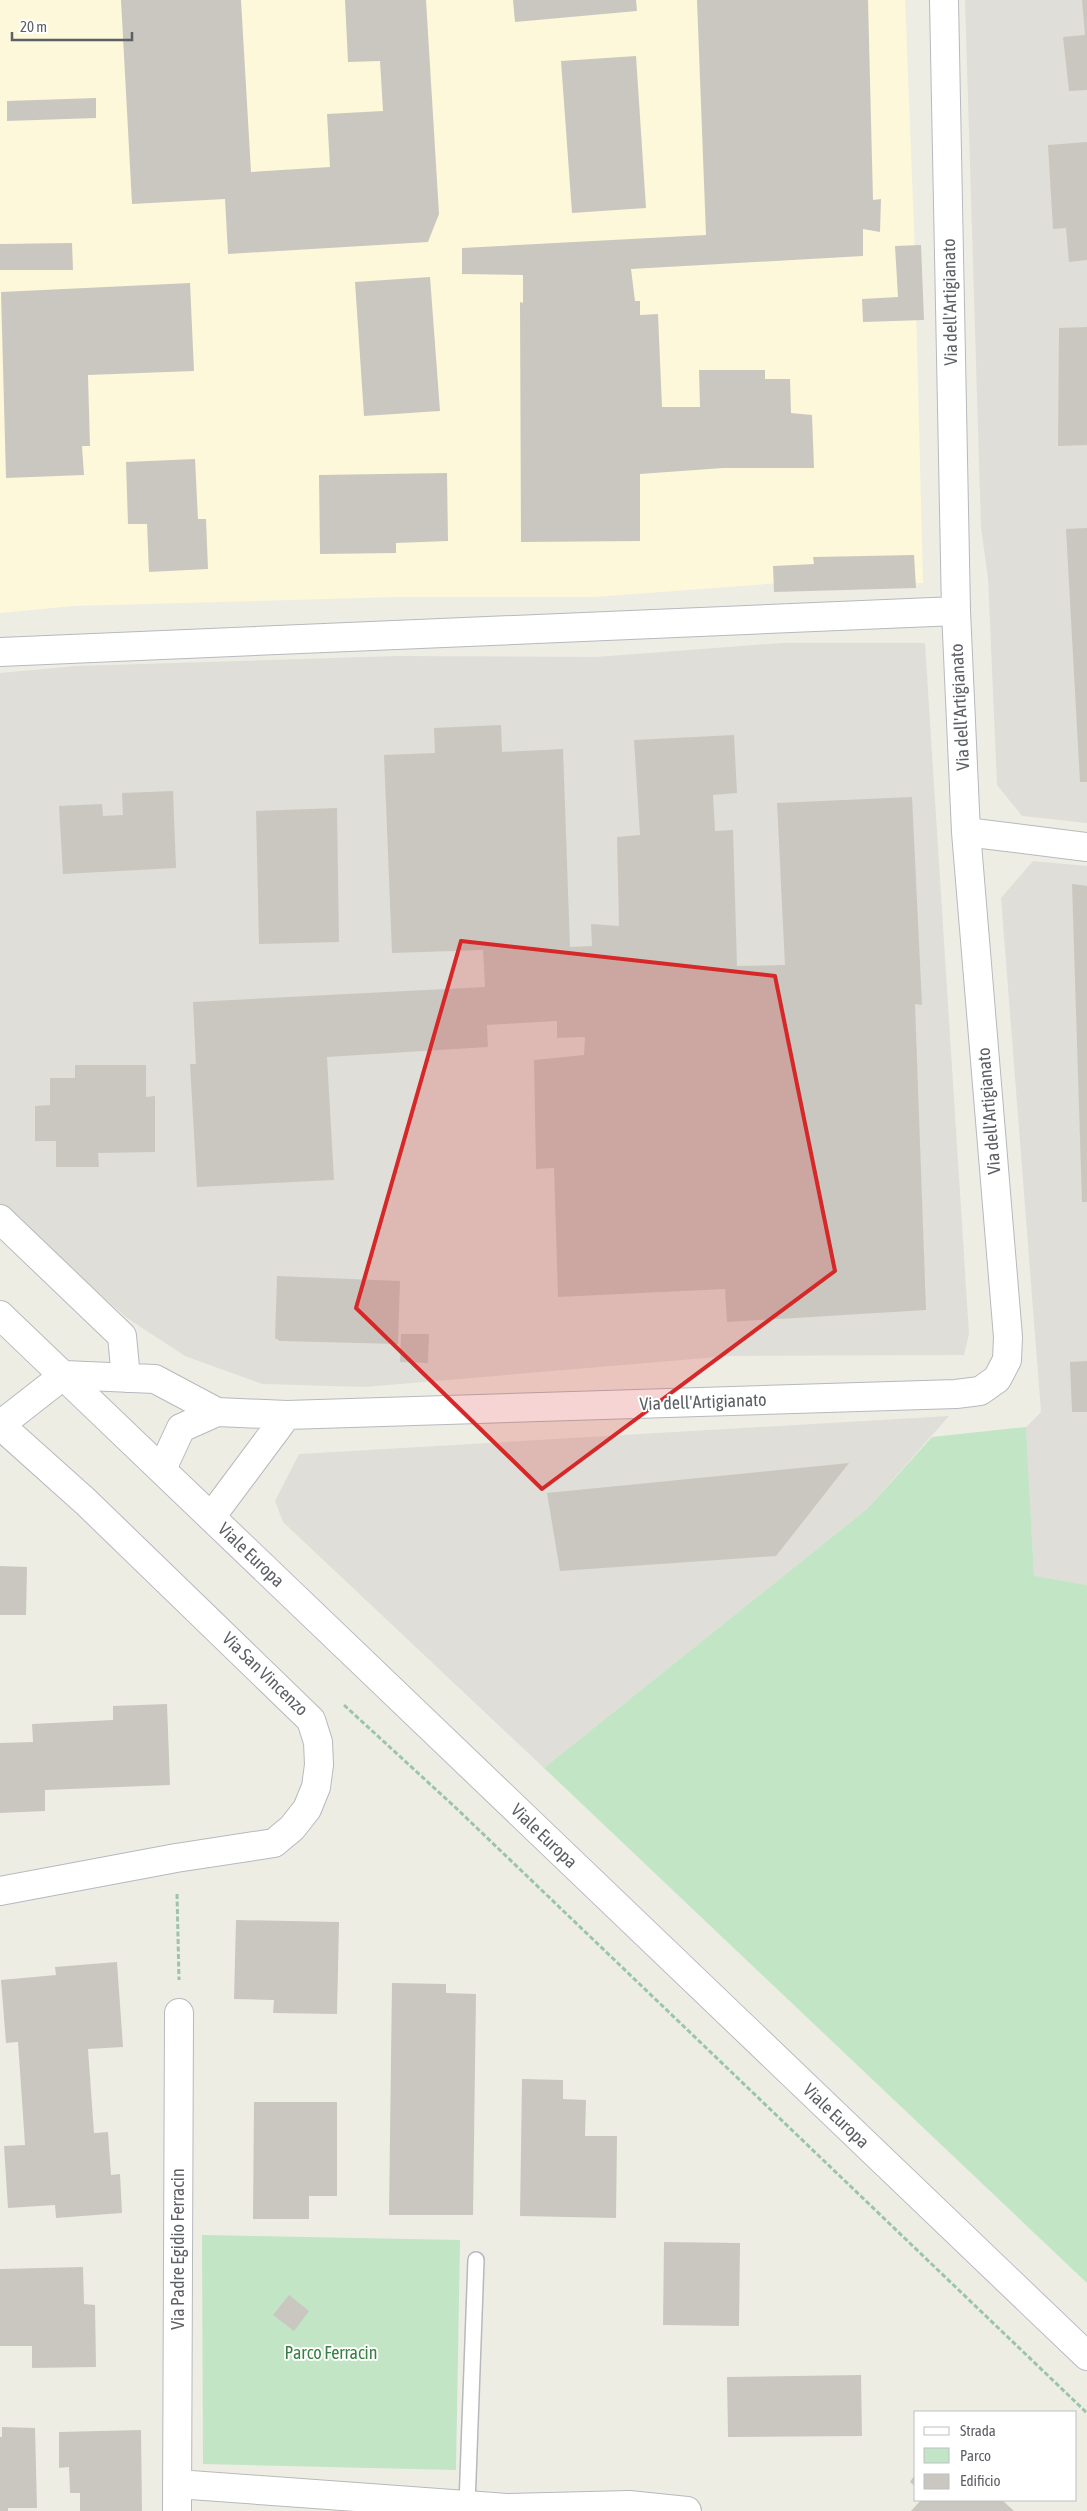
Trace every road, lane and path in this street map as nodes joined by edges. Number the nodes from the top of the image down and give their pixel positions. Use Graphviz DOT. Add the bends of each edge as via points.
graph roads {
  1 [pos="944,0"];
  2 [pos="956,611"];
  3 [pos="0,652"];
  4 [pos="966,832"];
  5 [pos="1087,847"];
  6 [pos="0,1219"];
  7 [pos="0,1315"];
  8 [pos="64,1375"];
  9 [pos="126,1378"];
  10 [pos="218,1412"];
  11 [pos="287,1415"];
  12 [pos="0,1425"];
  13 [pos="162,1469"];
  14 [pos="211,1517"];
  15 [pos="340,1701"];
  16 [pos="176,1858"];
  17 [pos="0,1891"];
  18 [pos="180,2013"];
  19 [pos="476,2260"];
  20 [pos="1087,2356"];
  21 [pos="1087,2413"];
  22 [pos="177,2484"];
  23 [pos="467,2506"];
  24 [pos="177,2511"];
  25 [pos="687,2511"];
  1 -- 2 [label="street, Via dell'Artigianato"];
  2 -- 3 [label="street"];
  2 -- 4 [label="street, Via dell'Artigianato"];
  4 -- 5 [label="street"];
  4 -- 11 [label="street, Via dell'Artigianato" via="1008,1337 1007,1360 997,1379 980,1391 956,1394"];
  6 -- 9 [label="street" via="122,1336"];
  7 -- 8 [label="street, Viale Europa"];
  8 -- 9 [label="street"];
  8 -- 12 [label="street"];
  8 -- 13 [label="street, Viale Europa"];
  9 -- 10 [label="street" via="155,1380"];
  10 -- 11 [label="street, Via dell'Artigianato"];
  10 -- 13 [label="street" via="181,1428"];
  11 -- 14 [label="street"];
  12 -- 16 [label="street, Via San Vincenzo" via="86,1502 311,1720 318,1750 316,1787 307,1809 292,1828 274,1843"];
  13 -- 14 [label="street, Viale Europa"];
  14 -- 20 [label="street, Viale Europa"];
  15 -- 21 [label="path"];
  16 -- 17 [label="street, Via San Vincenzo"];
  16 -- 18 [label="path"];
  18 -- 22 [label="street, Via Padre Egidio Ferracin"];
  19 -- 23 [label="lane"];
  22 -- 23 [label="street"];
  22 -- 24 [label="street, Via Padre Egidio Ferracin"];
  23 -- 25 [label="street" via="629,2505"];
}
